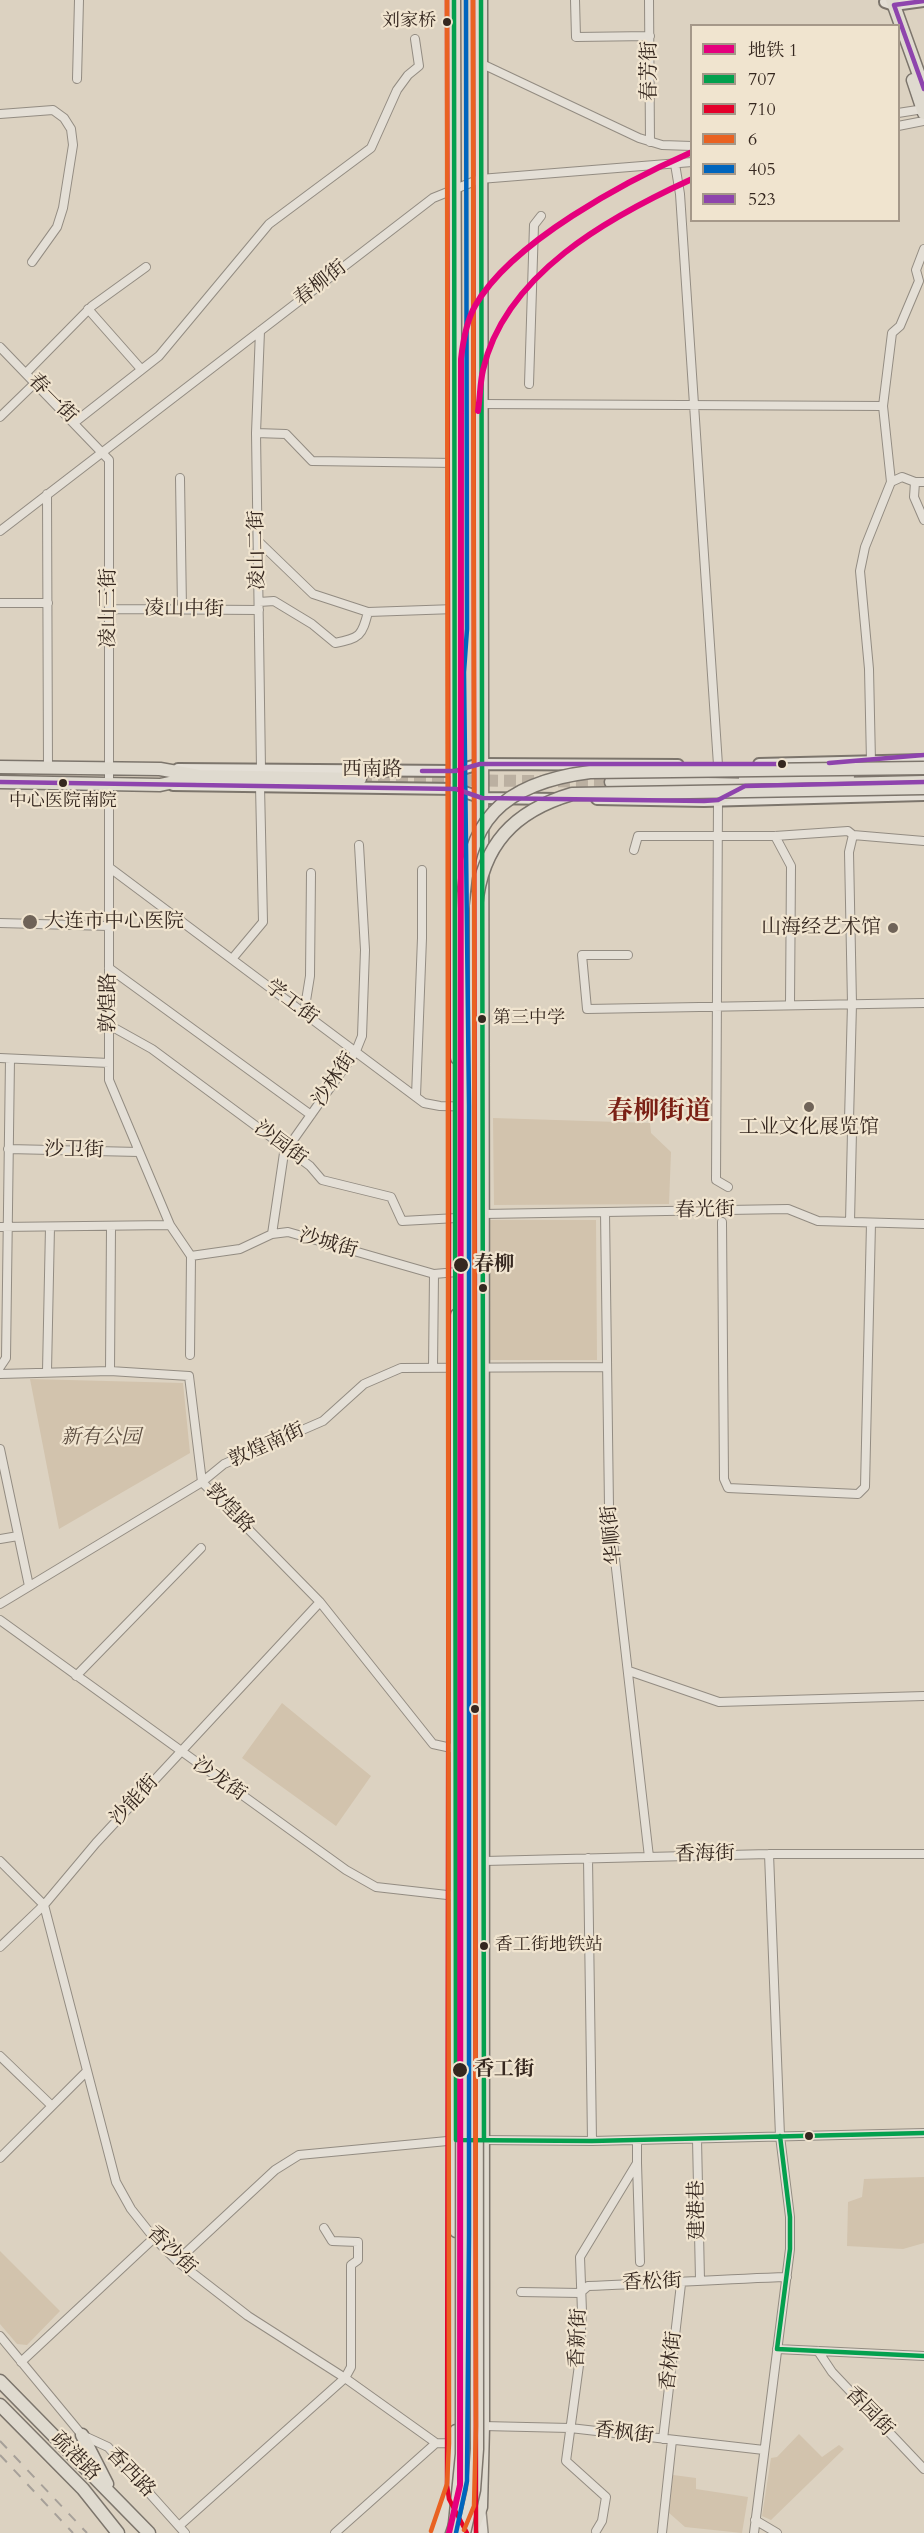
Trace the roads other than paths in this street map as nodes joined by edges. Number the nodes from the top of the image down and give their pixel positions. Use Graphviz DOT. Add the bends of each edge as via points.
graph roads {
  1 [pos="79,0"];
  2 [pos="454,0"];
  3 [pos="481,0"];
  4 [pos="576,0"];
  5 [pos="650,0"];
  6 [pos="888,1"];
  7 [pos="924,1"];
  8 [pos="893,24"];
  9 [pos="897,24"];
  10 [pos="900,30"];
  11 [pos="650,36"];
  12 [pos="415,39"];
  13 [pos="900,45"];
  14 [pos="480,63"];
  15 [pos="77,79"];
  16 [pos="924,89"];
  17 [pos="924,110"];
  18 [pos="900,113"];
  19 [pos="0,114"];
  20 [pos="924,122"];
  21 [pos="900,126"];
  22 [pos="650,142"];
  23 [pos="690,146"];
  24 [pos="690,162"];
  25 [pos="675,164"];
  26 [pos="480,179"];
  27 [pos="454,189"];
  28 [pos="542,216"];
  29 [pos="924,249"];
  30 [pos="32,262"];
  31 [pos="146,267"];
  32 [pos="88,309"];
  33 [pos="261,331"];
  34 [pos="0,347"];
  35 [pos="141,369"];
  36 [pos="26,373"];
  37 [pos="35,383"];
  38 [pos="529,384"];
  39 [pos="480,404"];
  40 [pos="694,405"];
  41 [pos="883,406"];
  42 [pos="0,417"];
  43 [pos="75,422"];
  44 [pos="256,433"];
  45 [pos="103,451"];
  46 [pos="455,463"];
  47 [pos="180,478"];
  48 [pos="891,482"];
  49 [pos="920,482"];
  50 [pos="47,494"];
  51 [pos="924,520"];
  52 [pos="0,531"];
  53 [pos="258,542"];
  54 [pos="0,603"];
  55 [pos="48,603"];
  56 [pos="259,606"];
  57 [pos="109,609"];
  58 [pos="182,609"];
  59 [pos="455,609"];
  60 [pos="368,612"];
  61 [pos="924,760"];
  62 [pos="871,762"];
  63 [pos="480,764"];
  64 [pos="773,764"];
  65 [pos="718,765"];
  66 [pos="0,767"];
  67 [pos="48,768"];
  68 [pos="109,768"];
  69 [pos="160,768"];
  70 [pos="924,768"];
  71 [pos="261,769"];
  72 [pos="455,771"];
  73 [pos="924,775"];
  74 [pos="199,776"];
  75 [pos="360,779"];
  76 [pos="0,782"];
  77 [pos="611,782"];
  78 [pos="745,782"];
  79 [pos="924,782"];
  80 [pos="109,784"];
  81 [pos="827,784"];
  82 [pos="160,785"];
  83 [pos="260,786"];
  84 [pos="924,788"];
  85 [pos="456,789"];
  86 [pos="924,795"];
  87 [pos="851,797"];
  88 [pos="482,798"];
  89 [pos="718,800"];
  90 [pos="853,835"];
  91 [pos="718,836"];
  92 [pos="775,836"];
  93 [pos="924,841"];
  94 [pos="359,845"];
  95 [pos="634,850"];
  96 [pos="110,868"];
  97 [pos="422,870"];
  98 [pos="311,873"];
  99 [pos="0,923"];
  100 [pos="110,926"];
  101 [pos="628,955"];
  102 [pos="232,959"];
  103 [pos="110,968"];
  104 [pos="924,1002"];
  105 [pos="790,1004"];
  106 [pos="852,1004"];
  107 [pos="718,1005"];
  108 [pos="304,1013"];
  109 [pos="109,1025"];
  110 [pos="356,1052"];
  111 [pos="0,1058"];
  112 [pos="10,1059"];
  113 [pos="109,1063"];
  114 [pos="416,1096"];
  115 [pos="4,1100"];
  116 [pos="457,1106"];
  117 [pos="484,1108"];
  118 [pos="311,1115"];
  119 [pos="8,1149"];
  120 [pos="286,1150"];
  121 [pos="139,1152"];
  122 [pos="728,1187"];
  123 [pos="605,1212"];
  124 [pos="483,1214"];
  125 [pos="457,1218"];
  126 [pos="722,1222"];
  127 [pos="850,1222"];
  128 [pos="871,1223"];
  129 [pos="924,1224"];
  130 [pos="170,1225"];
  131 [pos="3,1227"];
  132 [pos="50,1227"];
  133 [pos="111,1227"];
  134 [pos="272,1233"];
  135 [pos="191,1256"];
  136 [pos="457,1272"];
  137 [pos="434,1274"];
  138 [pos="190,1355"];
  139 [pos="0,1367"];
  140 [pos="606,1367"];
  141 [pos="433,1368"];
  142 [pos="457,1368"];
  143 [pos="483,1368"];
  144 [pos="48,1371"];
  145 [pos="110,1371"];
  146 [pos="0,1374"];
  147 [pos="0,1449"];
  148 [pos="2,1476"];
  149 [pos="202,1482"];
  150 [pos="18,1536"];
  151 [pos="0,1539"];
  152 [pos="201,1548"];
  153 [pos="29,1586"];
  154 [pos="320,1602"];
  155 [pos="0,1604"];
  156 [pos="0,1620"];
  157 [pos="629,1671"];
  158 [pos="76,1676"];
  159 [pos="924,1696"];
  160 [pos="456,1749"];
  161 [pos="180,1752"];
  162 [pos="769,1854"];
  163 [pos="924,1854"];
  164 [pos="649,1857"];
  165 [pos="588,1858"];
  166 [pos="0,1861"];
  167 [pos="485,1861"];
  168 [pos="456,1896"];
  169 [pos="44,1905"];
  170 [pos="0,1947"];
  171 [pos="0,2056"];
  172 [pos="87,2071"];
  173 [pos="52,2106"];
  174 [pos="924,2133"];
  175 [pos="780,2136"];
  176 [pos="697,2139"];
  177 [pos="456,2140"];
  178 [pos="484,2140"];
  179 [pos="637,2140"];
  180 [pos="592,2141"];
  181 [pos="0,2158"];
  182 [pos="637,2163"];
  183 [pos="324,2228"];
  184 [pos="154,2238"];
  185 [pos="177,2261"];
  186 [pos="640,2262"];
  187 [pos="787,2277"];
  188 [pos="700,2280"];
  189 [pos="681,2284"];
  190 [pos="521,2292"];
  191 [pos="580,2293"];
  192 [pos="0,2336"];
  193 [pos="777,2349"];
  194 [pos="818,2351"];
  195 [pos="924,2356"];
  196 [pos="21,2362"];
  197 [pos="345,2378"];
  198 [pos="0,2381"];
  199 [pos="0,2405"];
  200 [pos="483,2426"];
  201 [pos="570,2428"];
  202 [pos="82,2435"];
  203 [pos="663,2439"];
  204 [pos="672,2440"];
  205 [pos="436,2443"];
  206 [pos="456,2443"];
  207 [pos="483,2444"];
  208 [pos="764,2450"];
  209 [pos="924,2469"];
  210 [pos="454,2484"];
  211 [pos="83,2489"];
  212 [pos="113,2496"];
  213 [pos="755,2520"];
  214 [pos="179,2526"];
  215 [pos="596,2531"];
  216 [pos="473,2532"];
  217 [pos="118,2533"];
  218 [pos="124,2533"];
  219 [pos="149,2533"];
  220 [pos="185,2533"];
  221 [pos="335,2533"];
  222 [pos="438,2533"];
  223 [pos="454,2533"];
  224 [pos="662,2533"];
  225 [pos="754,2533"];
  226 [pos="777,2533"];
  1 -- 15 [label="street"];
  2 -- 27 [label="main road"];
  3 -- 14 [label="main road"];
  4 -- 11 [label="street" via="576,37"];
  5 -- 11 [label="street, 春芳街"];
  6 -- 7 [label="main road"];
  6 -- 8 [label="main road"];
  6 -- 9 [label="main road"];
  10 -- 16 [label="main road"];
  11 -- 22 [label="street, 春芳街"];
  12 -- 35 [label="street" via="419,66 397,90 371,148 269,224 159,356"];
  13 -- 17 [label="main road"];
  14 -- 22 [label="street"];
  14 -- 26 [label="main road"];
  17 -- 18 [label="street"];
  19 -- 30 [label="street" via="53,110 71,129 74,145 63,208 57,227"];
  20 -- 21 [label="street"];
  22 -- 23 [label="street"];
  24 -- 25 [label="street, 春柳街"];
  25 -- 26 [label="street, 春柳街"];
  25 -- 40 [label="street"];
  26 -- 27 [label="street, 春柳街"];
  26 -- 39 [label="main road"];
  27 -- 33 [label="street, 春柳街" via="433,198"];
  27 -- 46 [label="main road"];
  28 -- 38 [label="street" via="534,225"];
  29 -- 41 [label="street" via="916,270 919,280 900,326 892,333"];
  31 -- 32 [label="street"];
  32 -- 35 [label="street"];
  32 -- 36 [label="street"];
  33 -- 44 [label="street, 凌山二街"];
  33 -- 45 [label="street, 春柳街"];
  34 -- 36 [label="street, 春一街"];
  35 -- 43 [label="street"];
  36 -- 37 [label="street, 春一街"];
  37 -- 42 [label="street"];
  37 -- 43 [label="street, 春一街"];
  39 -- 40 [label="street"];
  39 -- 63 [label="main road"];
  40 -- 41 [label="street"];
  40 -- 65 [label="street"];
  41 -- 48 [label="street"];
  43 -- 45 [label="street, 春一街"];
  44 -- 46 [label="street" via="286,434 312,461"];
  44 -- 53 [label="street, 凌山二街"];
  45 -- 50 [label="street, 春柳街"];
  45 -- 57 [label="street, 凌山三街" via="110,460"];
  46 -- 59 [label="main road"];
  47 -- 58 [label="street"];
  48 -- 49 [label="street" via="902,477"];
  48 -- 62 [label="street" via="865,547 860,571 869,669"];
  49 -- 51 [label="street" via="914,497"];
  50 -- 52 [label="street, 春柳街"];
  50 -- 55 [label="street"];
  53 -- 56 [label="street, 凌山二街"];
  53 -- 60 [label="street" via="313,594"];
  54 -- 55 [label="street"];
  55 -- 67 [label="street"];
  56 -- 58 [label="street, 凌山中街"];
  56 -- 60 [label="street, 凌山中街" via="274,601 335,642 354,639 363,632"];
  56 -- 71 [label="street, 凌山二街"];
  57 -- 58 [label="street, 凌山中街"];
  57 -- 68 [label="street, 凌山三街"];
  59 -- 60 [label="street"];
  59 -- 72 [label="main road"];
  61 -- 62 [label="main road, 西南路"];
  62 -- 64 [label="main road, 西南路"];
  63 -- 65 [label="main road, 西南路"];
  63 -- 72 [label="main road, 西南路"];
  63 -- 88 [label="main road"];
  64 -- 65 [label="main road, 西南路"];
  64 -- 78 [label="main road"];
  65 -- 78 [label="main road"];
  66 -- 67 [label="main road, 西南路"];
  67 -- 68 [label="main road, 西南路"];
  68 -- 69 [label="main road, 西南路"];
  68 -- 80 [label="street, 敦煌路"];
  69 -- 71 [label="main road, 西南路"];
  69 -- 74 [label="main road, 西南路"];
  70 -- 223 [label="main road, bridge" via="590,772 561,776 533,784 507,799 485,822 466,866 462,2454"];
  71 -- 72 [label="main road, 西南路"];
  72 -- 85 [label="main road"];
  73 -- 78 [label="main road"];
  74 -- 75 [label="main road, 西南路"];
  74 -- 82 [label="main road, 西南路"];
  76 -- 80 [label="main road, 西南路"];
  77 -- 78 [label="main road"];
  78 -- 81 [label="main road"];
  78 -- 89 [label="main road"];
  79 -- 81 [label="main road"];
  80 -- 82 [label="main road, 西南路"];
  80 -- 96 [label="street, 敦煌路"];
  81 -- 87 [label="main road"];
  82 -- 83 [label="main road, 西南路"];
  83 -- 85 [label="main road, 西南路"];
  83 -- 102 [label="street" via="263,922"];
  84 -- 216 [label="main road, bridge" via="572,794 537,807 516,822 481,870 477,906 477,2449"];
  85 -- 88 [label="main road, 西南路"];
  85 -- 116 [label="main road"];
  86 -- 87 [label="main road, 西南路"];
  87 -- 89 [label="main road, 西南路"];
  88 -- 89 [label="main road, 西南路"];
  88 -- 117 [label="main road"];
  89 -- 91 [label="street"];
  90 -- 92 [label="street" via="848,831"];
  90 -- 93 [label="street"];
  90 -- 106 [label="street" via="849,852"];
  91 -- 92 [label="street"];
  91 -- 95 [label="street" via="638,836"];
  91 -- 107 [label="street"];
  92 -- 105 [label="street" via="791,866"];
  94 -- 110 [label="street, 沙林街" via="365,950 362,1036"];
  96 -- 100 [label="street, 敦煌路"];
  96 -- 102 [label="street, 学工街"];
  97 -- 114 [label="street"];
  98 -- 108 [label="street" via="310,976"];
  99 -- 100 [label="street"];
  100 -- 103 [label="street, 敦煌路"];
  101 -- 107 [label="street" via="582,955 586,1009"];
  102 -- 108 [label="street, 学工街"];
  103 -- 109 [label="street, 敦煌路"];
  103 -- 118 [label="street"];
  104 -- 106 [label="street"];
  105 -- 106 [label="street"];
  105 -- 107 [label="street"];
  106 -- 127 [label="street"];
  107 -- 122 [label="street" via="716,1180"];
  108 -- 110 [label="street, 学工街"];
  109 -- 113 [label="street, 敦煌路"];
  109 -- 120 [label="street, 沙园街" via="152,1049"];
  110 -- 114 [label="street, 学工街"];
  110 -- 118 [label="street, 沙林街"];
  111 -- 112 [label="street"];
  112 -- 113 [label="street"];
  112 -- 115 [label="street"];
  113 -- 121 [label="street, 敦煌路" via="109,1080"];
  114 -- 116 [label="street, 学工街" via="424,1103"];
  115 -- 119 [label="street"];
  116 -- 117 [label="street, 学工街"];
  116 -- 125 [label="main road"];
  117 -- 124 [label="main road"];
  118 -- 120 [label="street, 沙林街"];
  119 -- 121 [label="street, 沙卫街"];
  119 -- 131 [label="street"];
  120 -- 125 [label="street, 沙园街" via="310,1166 322,1180 391,1197 402,1221"];
  120 -- 134 [label="street, 沙林街"];
  121 -- 130 [label="street, 敦煌路"];
  123 -- 124 [label="street, 春光街"];
  123 -- 127 [label="street, 春光街" via="788,1209 818,1221"];
  123 -- 140 [label="street, 华顺街"];
  124 -- 143 [label="main road"];
  125 -- 136 [label="main road"];
  126 -- 128 [label="street" via="724,1479 728,1488 858,1494 865,1487"];
  127 -- 128 [label="street, 春光街"];
  128 -- 129 [label="street, 春光街"];
  130 -- 133 [label="street"];
  130 -- 135 [label="street"];
  131 -- 132 [label="street"];
  131 -- 139 [label="street" via="6,1358"];
  132 -- 133 [label="street"];
  132 -- 144 [label="street"];
  133 -- 145 [label="street"];
  134 -- 135 [label="street, 沙城街" via="240,1249"];
  134 -- 137 [label="street, 沙城街" via="288,1232"];
  135 -- 138 [label="street"];
  136 -- 137 [label="street, 沙城街"];
  136 -- 142 [label="main road"];
  137 -- 141 [label="street"];
  140 -- 143 [label="street, 敦煌南街"];
  140 -- 157 [label="street, 华顺街" via="609,1507"];
  141 -- 142 [label="street, 敦煌南街"];
  141 -- 149 [label="street, 敦煌南街" via="401,1368 363,1384 323,1421 224,1464"];
  142 -- 143 [label="street, 敦煌南街"];
  142 -- 160 [label="main road"];
  143 -- 167 [label="main road"];
  144 -- 145 [label="street, 敦煌路"];
  144 -- 146 [label="street, 敦煌路"];
  145 -- 149 [label="street, 敦煌路" via="189,1376"];
  147 -- 148 [label="street"];
  148 -- 150 [label="street"];
  149 -- 153 [label="street, 敦煌南街"];
  149 -- 154 [label="street, 敦煌路"];
  150 -- 151 [label="street"];
  150 -- 153 [label="street"];
  152 -- 158 [label="street"];
  153 -- 155 [label="street, 敦煌南街"];
  154 -- 160 [label="street, 敦煌路" via="433,1744"];
  154 -- 161 [label="street, 沙能街"];
  156 -- 158 [label="street, 沙龙街"];
  157 -- 159 [label="street" via="718,1702"];
  157 -- 164 [label="street, 华顺街"];
  158 -- 161 [label="street, 沙龙街"];
  160 -- 168 [label="main road"];
  161 -- 168 [label="street, 沙龙街" via="346,1870 376,1887"];
  161 -- 169 [label="street, 沙能街"];
  162 -- 163 [label="street, 香海街"];
  162 -- 164 [label="street, 香海街"];
  162 -- 175 [label="street"];
  164 -- 165 [label="street, 香海街"];
  165 -- 167 [label="street, 香海街"];
  165 -- 180 [label="street"];
  166 -- 169 [label="street"];
  167 -- 178 [label="main road"];
  168 -- 177 [label="main road"];
  169 -- 170 [label="street, 沙能街"];
  169 -- 172 [label="street, 香沙街"];
  171 -- 173 [label="street"];
  172 -- 173 [label="street"];
  172 -- 184 [label="street, 香沙街" via="116,2182 131,2210"];
  173 -- 181 [label="street"];
  174 -- 175 [label="street"];
  175 -- 176 [label="street"];
  175 -- 187 [label="street" via="790,2217"];
  176 -- 179 [label="street"];
  176 -- 188 [label="street, 建港巷"];
  177 -- 178 [label="street"];
  177 -- 185 [label="street" via="299,2156 274,2170"];
  177 -- 206 [label="main road"];
  178 -- 180 [label="street"];
  178 -- 200 [label="main road"];
  179 -- 180 [label="street"];
  179 -- 182 [label="street"];
  182 -- 186 [label="street"];
  182 -- 191 [label="street, 香新街" via="580,2257"];
  183 -- 197 [label="street" via="332,2241 358,2242 358,2260 351,2265 351,2367"];
  184 -- 185 [label="street, 香沙街"];
  184 -- 196 [label="street"];
  185 -- 197 [label="street, 香沙街" via="248,2316"];
  187 -- 188 [label="street, 香松街"];
  187 -- 193 [label="street"];
  188 -- 189 [label="street, 香松街"];
  189 -- 191 [label="street, 香松街" via="588,2286"];
  189 -- 203 [label="street, 香林街"];
  190 -- 191 [label="street, 香松街"];
  191 -- 201 [label="street, 香新街" via="579,2366"];
  192 -- 196 [label="street, 香西路"];
  193 -- 194 [label="street"];
  193 -- 208 [label="street"];
  194 -- 195 [label="street"];
  194 -- 209 [label="street, 香园街" via="832,2372"];
  196 -- 202 [label="street, 香西路"];
  197 -- 205 [label="street, 香沙街"];
  197 -- 214 [label="street"];
  198 -- 212 [label="main road, 疏港路"];
  199 -- 211 [label="main road"];
  200 -- 201 [label="street, 香枫街"];
  200 -- 207 [label="main road"];
  201 -- 203 [label="street, 香枫街"];
  201 -- 215 [label="street, 香新街" via="566,2461 606,2496 602,2521"];
  202 -- 212 [label="main road"];
  202 -- 214 [label="street, 香西路" via="108,2447"];
  203 -- 204 [label="street, 香枫街"];
  204 -- 208 [label="street, 香枫街"];
  204 -- 224 [label="street"];
  205 -- 206 [label="street"];
  205 -- 221 [label="street"];
  206 -- 207 [label="street"];
  206 -- 210 [label="main road"];
  207 -- 216 [label="main road" via="481,2506"];
  208 -- 213 [label="street"];
  210 -- 216 [label="street"];
  210 -- 222 [label="main road"];
  211 -- 217 [label="main road"];
  211 -- 218 [label="main road"];
  212 -- 219 [label="main road, 疏港路"];
  213 -- 225 [label="street"];
  213 -- 226 [label="street"];
  214 -- 220 [label="street, 香西路"];
}
